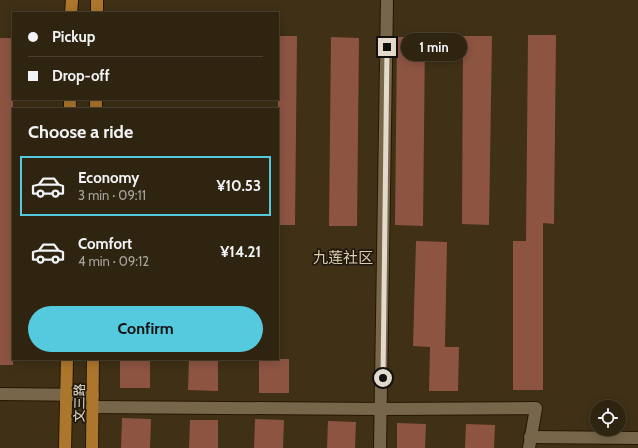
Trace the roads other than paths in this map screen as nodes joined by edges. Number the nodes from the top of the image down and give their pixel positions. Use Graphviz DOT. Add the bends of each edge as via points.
graph roads {
  1 [pos="72,0"];
  2 [pos="97,0"];
  3 [pos="387,0"];
  4 [pos="72,12"];
  5 [pos="97,12"];
  6 [pos="67,360"];
  7 [pos="93,360"];
  8 [pos="0,394"];
  9 [pos="66,394"];
  10 [pos="93,401"];
  11 [pos="382,409"];
  12 [pos="638,438"];
  13 [pos="529,443"];
  14 [pos="65,448"];
  15 [pos="92,448"];
  16 [pos="380,448"];
  1 -- 4 [label="main road"];
  2 -- 5 [label="main road"];
  3 -- 11 [label="street"];
  6 -- 9 [label="main road, 文三路"];
  7 -- 10 [label="main road, 文三路"];
  8 -- 9 [label="street"];
  9 -- 10 [label="street"];
  9 -- 14 [label="main road, 文三路"];
  10 -- 11 [label="street"];
  10 -- 15 [label="main road, 文三路"];
  11 -- 13 [label="street" via="536,408"];
  11 -- 16 [label="street"];
  12 -- 13 [label="street"];
}
